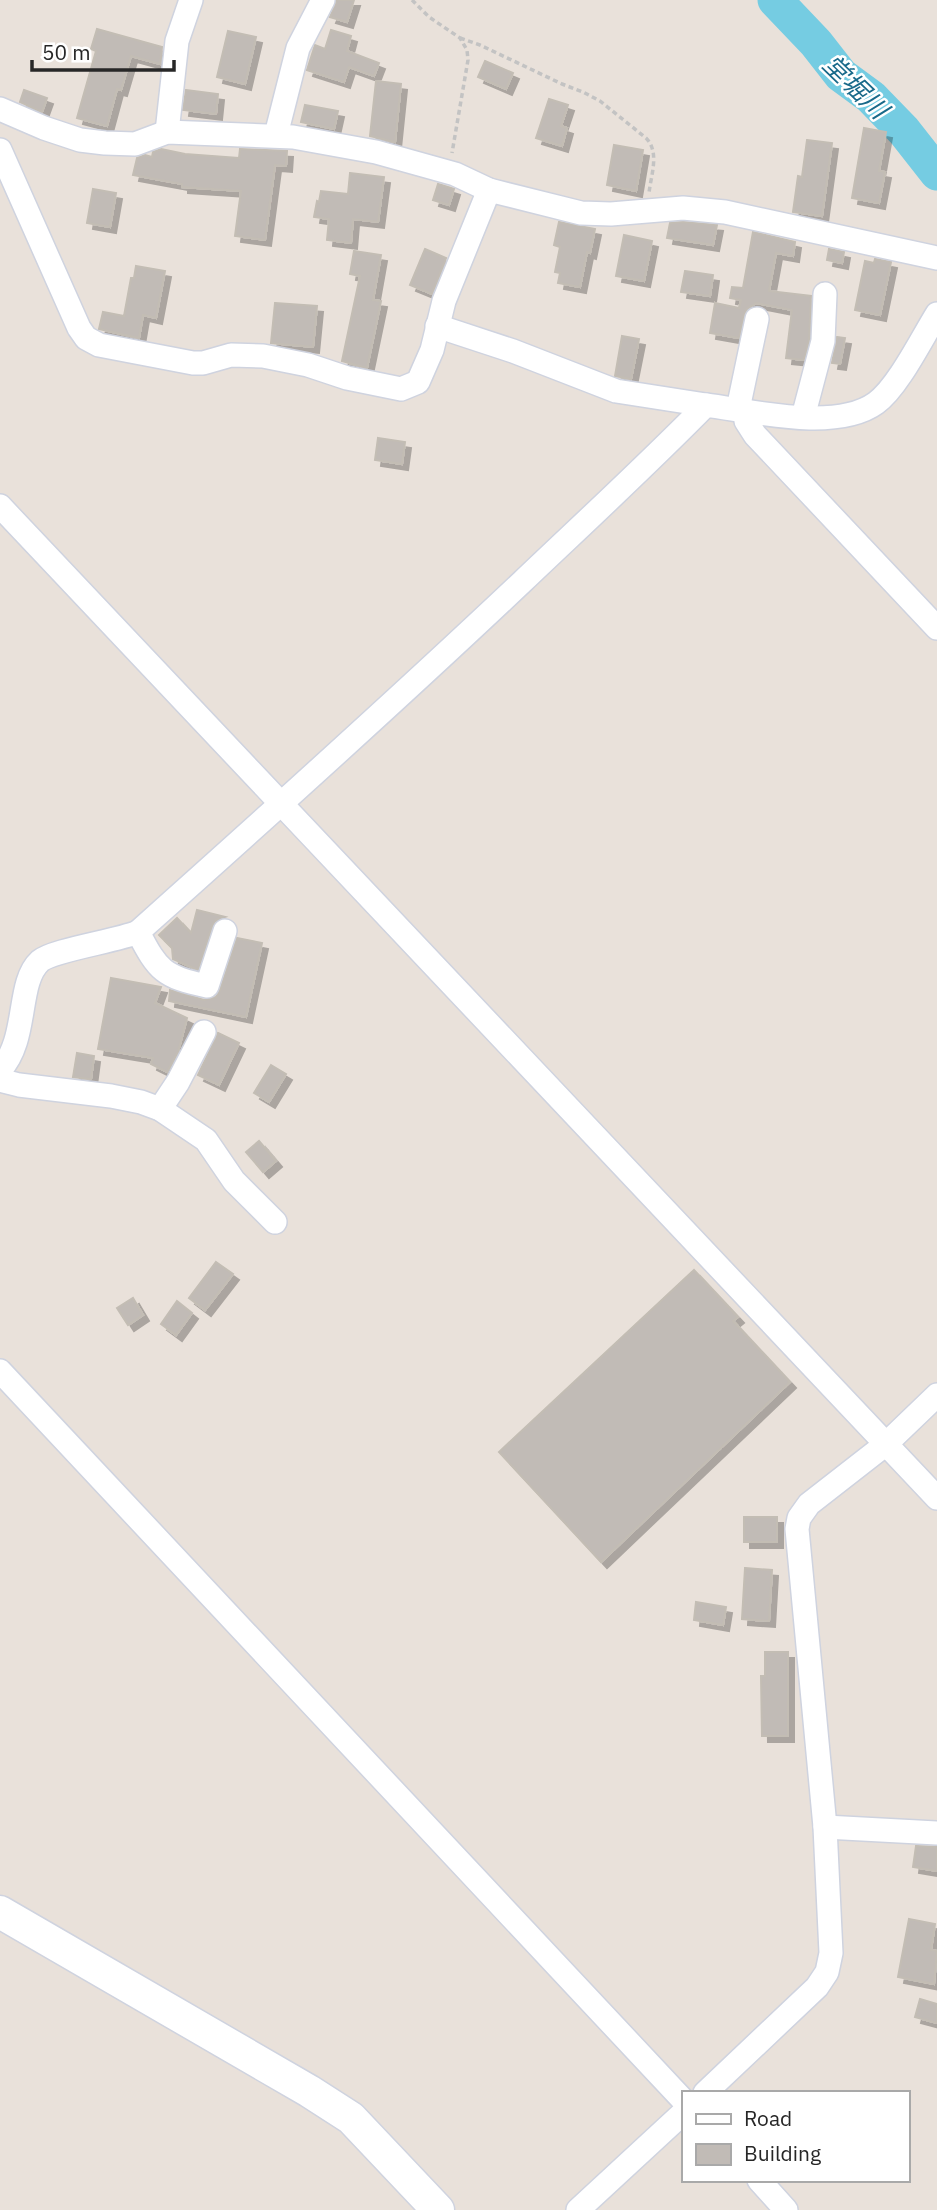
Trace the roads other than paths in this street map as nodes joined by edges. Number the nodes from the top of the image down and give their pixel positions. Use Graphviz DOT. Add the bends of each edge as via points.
graph roads {
  1 [pos="191,0"];
  2 [pos="323,0"];
  3 [pos="0,108"];
  4 [pos="167,132"];
  5 [pos="276,135"];
  6 [pos="0,150"];
  7 [pos="489,190"];
  8 [pos="937,258"];
  9 [pos="825,294"];
  10 [pos="937,314"];
  11 [pos="757,320"];
  12 [pos="437,326"];
  13 [pos="706,405"];
  14 [pos="742,409"];
  15 [pos="803,417"];
  16 [pos="0,506"];
  17 [pos="937,628"];
  18 [pos="283,803"];
  19 [pos="225,931"];
  20 [pos="138,932"];
  21 [pos="204,1032"];
  22 [pos="0,1070"];
  23 [pos="0,1080"];
  24 [pos="160,1109"];
  25 [pos="275,1222"];
  26 [pos="0,1371"];
  27 [pos="937,1395"];
  28 [pos="886,1444"];
  29 [pos="937,1497"];
  30 [pos="825,1827"];
  31 [pos="937,1833"];
  32 [pos="0,1912"];
  33 [pos="707,2091"];
  34 [pos="682,2098"];
  35 [pos="682,2114"];
  36 [pos="761,2182"];
  37 [pos="439,2210"];
  38 [pos="578,2210"];
  39 [pos="786,2210"];
  1 -- 4 [label="street" via="177,41"];
  2 -- 5 [label="street" via="299,48"];
  3 -- 4 [label="street" via="44,128 105,144 135,144"];
  4 -- 5 [label="street"];
  5 -- 7 [label="street" via="376,152 447,172"];
  6 -- 12 [label="street" via="79,328 99,345 193,363 231,355 263,356 401,389 418,382"];
  7 -- 8 [label="street" via="581,213 683,208 725,212"];
  7 -- 12 [label="street"];
  9 -- 15 [label="street" via="823,341"];
  10 -- 15 [label="street" via="890,389 876,403 842,416"];
  11 -- 14 [label="street"];
  12 -- 13 [label="street" via="616,391"];
  13 -- 14 [label="street"];
  13 -- 18 [label="street"];
  14 -- 15 [label="street"];
  14 -- 17 [label="street" via="755,435"];
  16 -- 18 [label="street"];
  18 -- 20 [label="street"];
  18 -- 28 [label="street"];
  19 -- 20 [label="street" via="207,986 181,980 159,968"];
  20 -- 22 [label="street" via="42,959 26,992 18,1040"];
  21 -- 24 [label="street"];
  23 -- 24 [label="street" via="111,1096"];
  24 -- 25 [label="street" via="206,1140 234,1181"];
  26 -- 34 [label="street"];
  27 -- 28 [label="street"];
  28 -- 29 [label="street"];
  28 -- 30 [label="street" via="809,1504 797,1529"];
  30 -- 31 [label="street"];
  30 -- 33 [label="street" via="831,1953 827,1972 817,1987"];
  32 -- 37 [label="street" via="351,2118"];
  35 -- 38 [label="street"];
  36 -- 39 [label="street"];
}
